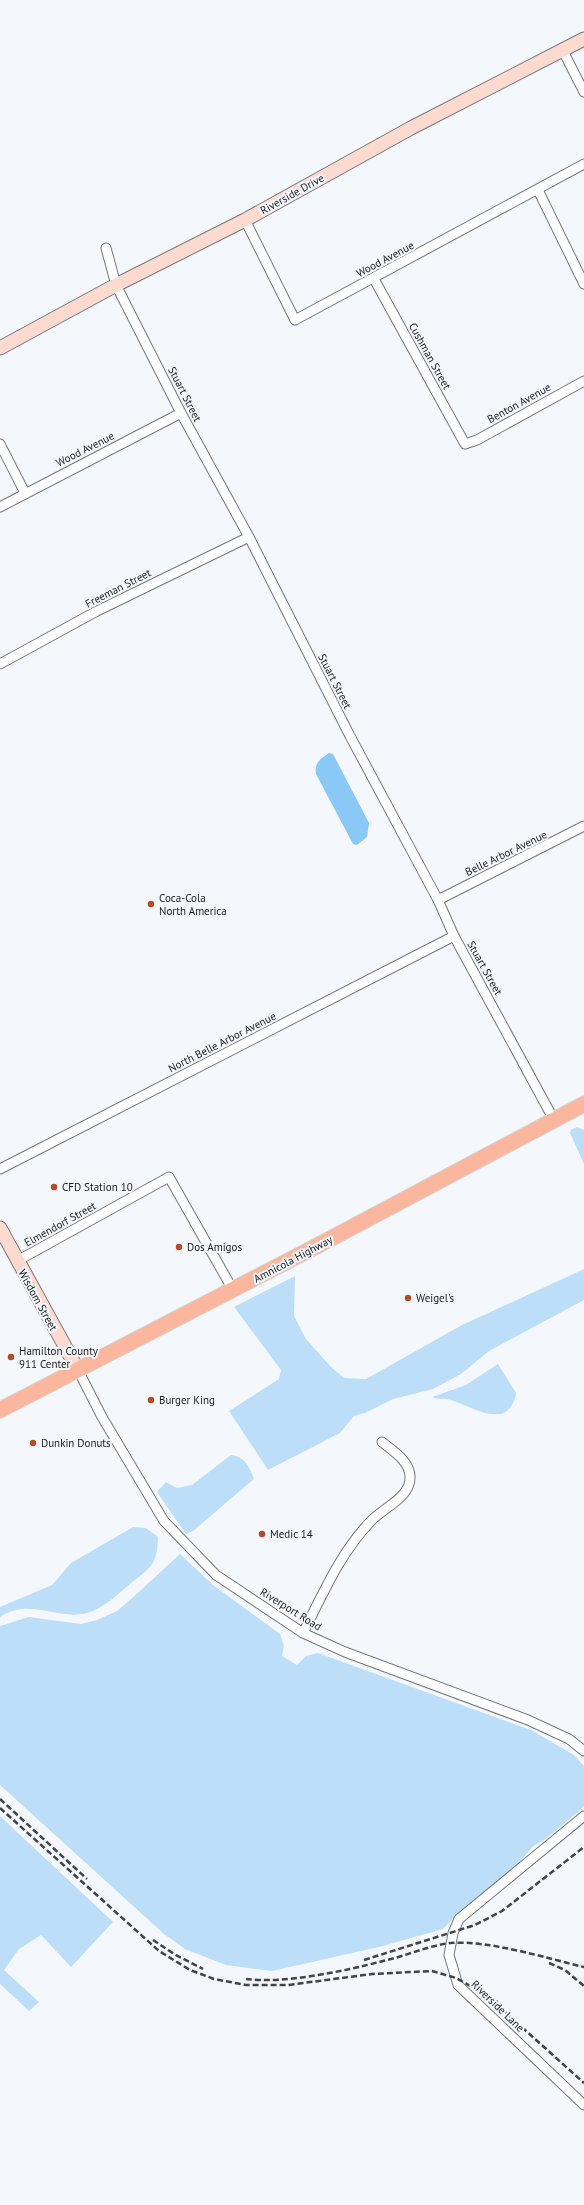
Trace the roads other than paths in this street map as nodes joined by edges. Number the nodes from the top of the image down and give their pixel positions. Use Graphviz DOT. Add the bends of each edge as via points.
graph roads {
  1 [pos="584,39"];
  2 [pos="563,51"];
  3 [pos="584,92"];
  4 [pos="584,164"];
  5 [pos="538,190"];
  6 [pos="244,220"];
  7 [pos="106,248"];
  8 [pos="374,279"];
  9 [pos="584,284"];
  10 [pos="116,285"];
  11 [pos="0,348"];
  12 [pos="584,381"];
  13 [pos="181,413"];
  14 [pos="0,444"];
  15 [pos="465,444"];
  16 [pos="26,493"];
  17 [pos="0,507"];
  18 [pos="249,537"];
  19 [pos="0,664"];
  20 [pos="584,826"];
  21 [pos="438,900"];
  22 [pos="454,936"];
  23 [pos="584,1104"];
  24 [pos="554,1120"];
  25 [pos="0,1169"];
  26 [pos="0,1228"];
  27 [pos="17,1261"];
  28 [pos="232,1290"];
  29 [pos="78,1370"];
  30 [pos="0,1410"];
  31 [pos="382,1442"];
  32 [pos="303,1633"];
  33 [pos="584,1751"];
  34 [pos="584,1816"];
  35 [pos="584,2105"];
  1 -- 2 [label="street, Riverside Drive"];
  2 -- 3 [label="street"];
  2 -- 6 [label="street, Riverside Drive" via="410,128"];
  4 -- 5 [label="street, Wood Avenue"];
  5 -- 8 [label="street, Wood Avenue"];
  5 -- 9 [label="street"];
  6 -- 8 [label="street, Wood Avenue" via="295,320"];
  6 -- 10 [label="street, Riverside Drive"];
  7 -- 10 [label="street, Stuart Street"];
  8 -- 15 [label="street, Cushman Street"];
  10 -- 11 [label="street, Riverside Drive"];
  10 -- 13 [label="street, Stuart Street"];
  12 -- 15 [label="street, Benton Avenue" via="477,440"];
  13 -- 16 [label="street, Wood Avenue"];
  13 -- 18 [label="street, Stuart Street"];
  14 -- 16 [label="street"];
  16 -- 17 [label="street, Wood Avenue"];
  18 -- 19 [label="street, Freeman Street" via="97,611"];
  18 -- 21 [label="street, Stuart Street" via="350,736"];
  20 -- 21 [label="street, Belle Arbor Avenue"];
  21 -- 22 [label="street, Stuart Street"];
  22 -- 24 [label="street, Stuart Street"];
  22 -- 25 [label="street, North Belle Arbor Avenue"];
  23 -- 24 [label="main road, Amnicola Highway"];
  24 -- 28 [label="main road, Amnicola Highway"];
  26 -- 27 [label="street, Wisdom Street"];
  27 -- 28 [label="street, Elmendorf Street" via="170,1177"];
  27 -- 29 [label="street, Wisdom Street"];
  28 -- 29 [label="main road, Amnicola Highway"];
  29 -- 30 [label="main road, Amnicola Highway"];
  29 -- 32 [label="street, Riverport Road" via="118,1445 164,1521 216,1575"];
  31 -- 32 [label="street" via="405,1462 410,1477 405,1493 371,1521 342,1556"];
  32 -- 33 [label="street, Riverport Road" via="345,1652 528,1720 569,1739"];
  34 -- 35 [label="street, Riverside Lane" via="459,1919 453,1933 449,1955 458,1986"];
}
